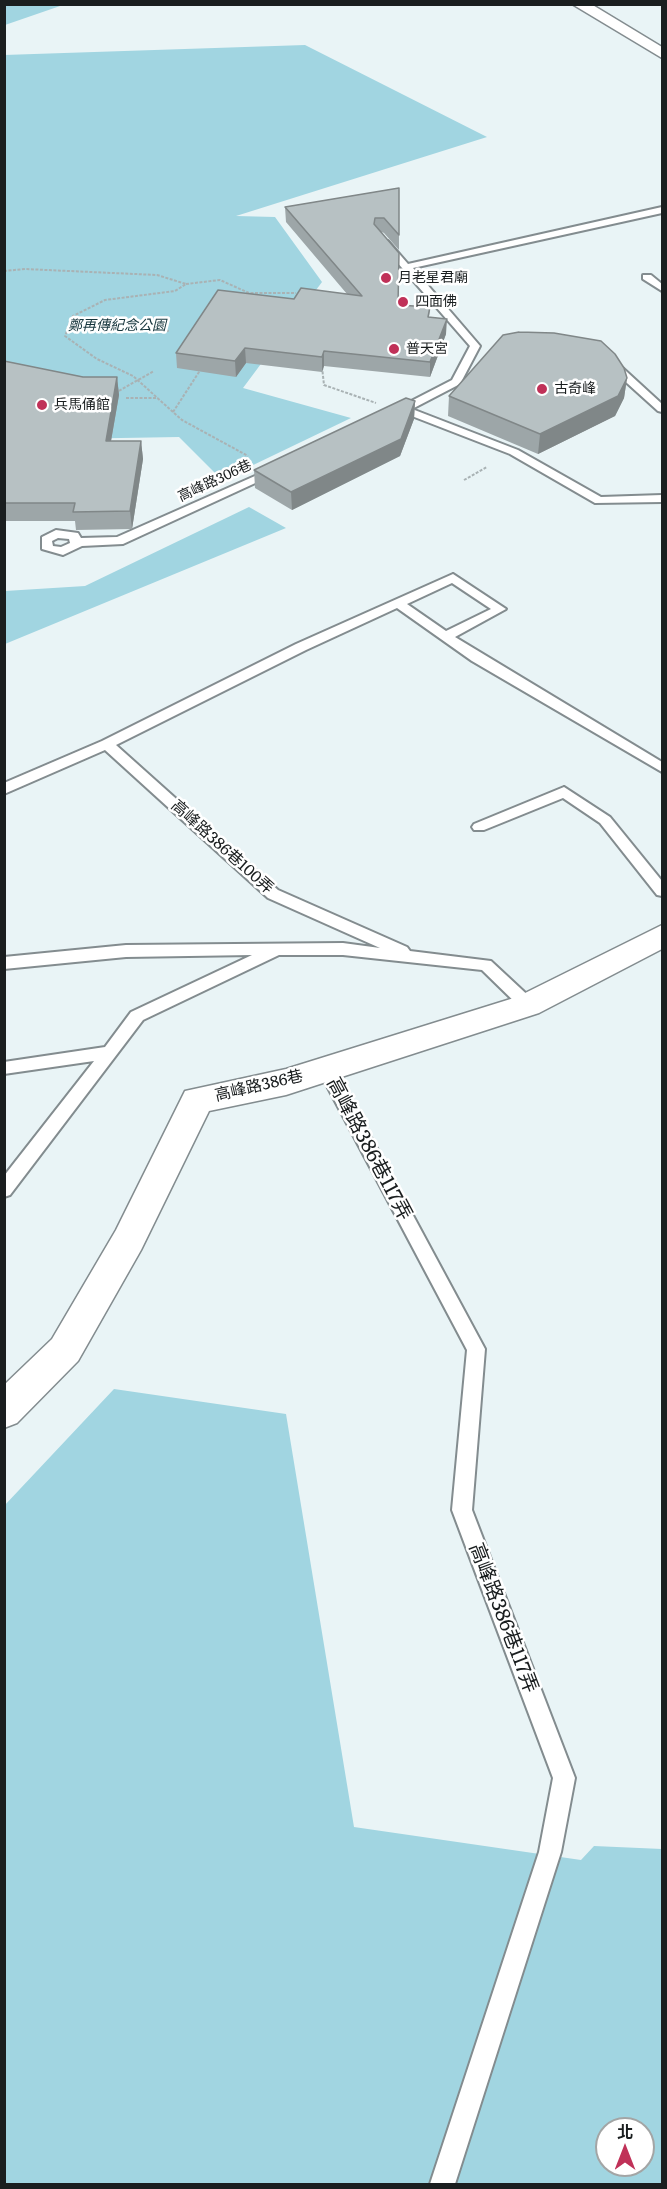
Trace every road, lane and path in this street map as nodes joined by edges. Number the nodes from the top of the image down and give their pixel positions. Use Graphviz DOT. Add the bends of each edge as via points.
graph roads {
  1 [pos="579,4"];
  2 [pos="663,53"];
  3 [pos="663,210"];
  4 [pos="379,236"];
  5 [pos="406,267"];
  6 [pos="4,271"];
  7 [pos="647,277"];
  8 [pos="186,284"];
  9 [pos="663,288"];
  10 [pos="296,293"];
  11 [pos="305,294"];
  12 [pos="289,303"];
  13 [pos="139,327"];
  14 [pos="170,331"];
  15 [pos="601,355"];
  16 [pos="323,362"];
  17 [pos="205,364"];
  18 [pos="154,371"];
  19 [pos="137,379"];
  20 [pos="111,395"];
  21 [pos="126,398"];
  22 [pos="158,398"];
  23 [pos="403,409"];
  24 [pos="663,409"];
  25 [pos="173,411"];
  26 [pos="382,419"];
  27 [pos="254,460"];
  28 [pos="285,465"];
  29 [pos="663,500"];
  30 [pos="78,542"];
  31 [pos="399,604"];
  32 [pos="446,636"];
  33 [pos="107,744"];
  34 [pos="663,768"];
  35 [pos="4,789"];
  36 [pos="479,827"];
  37 [pos="663,891"];
  38 [pos="663,936"];
  39 [pos="279,949"];
  40 [pos="416,957"];
  41 [pos="4,963"];
  42 [pos="528,1005"];
  43 [pos="110,1052"];
  44 [pos="4,1068"];
  45 [pos="326,1069"];
  46 [pos="4,1190"];
  47 [pos="4,1411"];
  48 [pos="443,2184"];
  1 -- 2 [label="street"];
  3 -- 5 [label="lane"];
  4 -- 5 [label="lane"];
  5 -- 23 [label="lane" via="481,346 456,382"];
  6 -- 8 [label="path" via="26,268 157,275"];
  7 -- 9 [label="lane"];
  8 -- 10 [label="path" via="220,280 249,293"];
  8 -- 19 [label="path" via="175,291 105,300 74,316 67,326 65,336 97,359"];
  10 -- 11 [label="path"];
  10 -- 12 [label="path"];
  13 -- 14 [label="path"];
  15 -- 24 [label="lane"];
  16 -- 23 [label="path" via="324,385 355,398"];
  17 -- 25 [label="path"];
  18 -- 19 [label="path"];
  19 -- 20 [label="path"];
  19 -- 22 [label="path"];
  21 -- 22 [label="path"];
  22 -- 25 [label="path"];
  23 -- 26 [label="lane"];
  23 -- 29 [label="lane" via="514,452 599,501"];
  25 -- 27 [label="path" via="182,420"];
  28 -- 30 [label="lane, 高峰路306巷" via="119,540"];
  31 -- 32 [label="lane"];
  31 -- 32 [label="lane" via="453,578 500,609"];
  31 -- 33 [label="lane" via="301,646"];
  32 -- 34 [label="lane"];
  33 -- 35 [label="lane"];
  33 -- 40 [label="lane, 高峰路386巷100弄" via="273,894"];
  36 -- 37 [label="lane" via="564,792 605,820"];
  38 -- 42 [label="street, 高峰路386巷"];
  39 -- 40 [label="lane, 高峰路386巷100弄" via="343,949"];
  39 -- 41 [label="lane, 高峰路386巷100弄" via="126,951"];
  39 -- 43 [label="lane, 高峰路386巷100弄" via="137,1016"];
  40 -- 42 [label="lane, 高峰路386巷100弄" via="486,965"];
  42 -- 45 [label="street, 高峰路386巷"];
  43 -- 44 [label="lane"];
  43 -- 46 [label="lane, 高峰路386巷100弄"];
  45 -- 47 [label="street, 高峰路386巷" via="286,1082 197,1100 129,1240 65,1350"];
  45 -- 48 [label="lane, 高峰路386巷117弄" via="476,1349 462,1510 564,1778 550,1852"];
}
